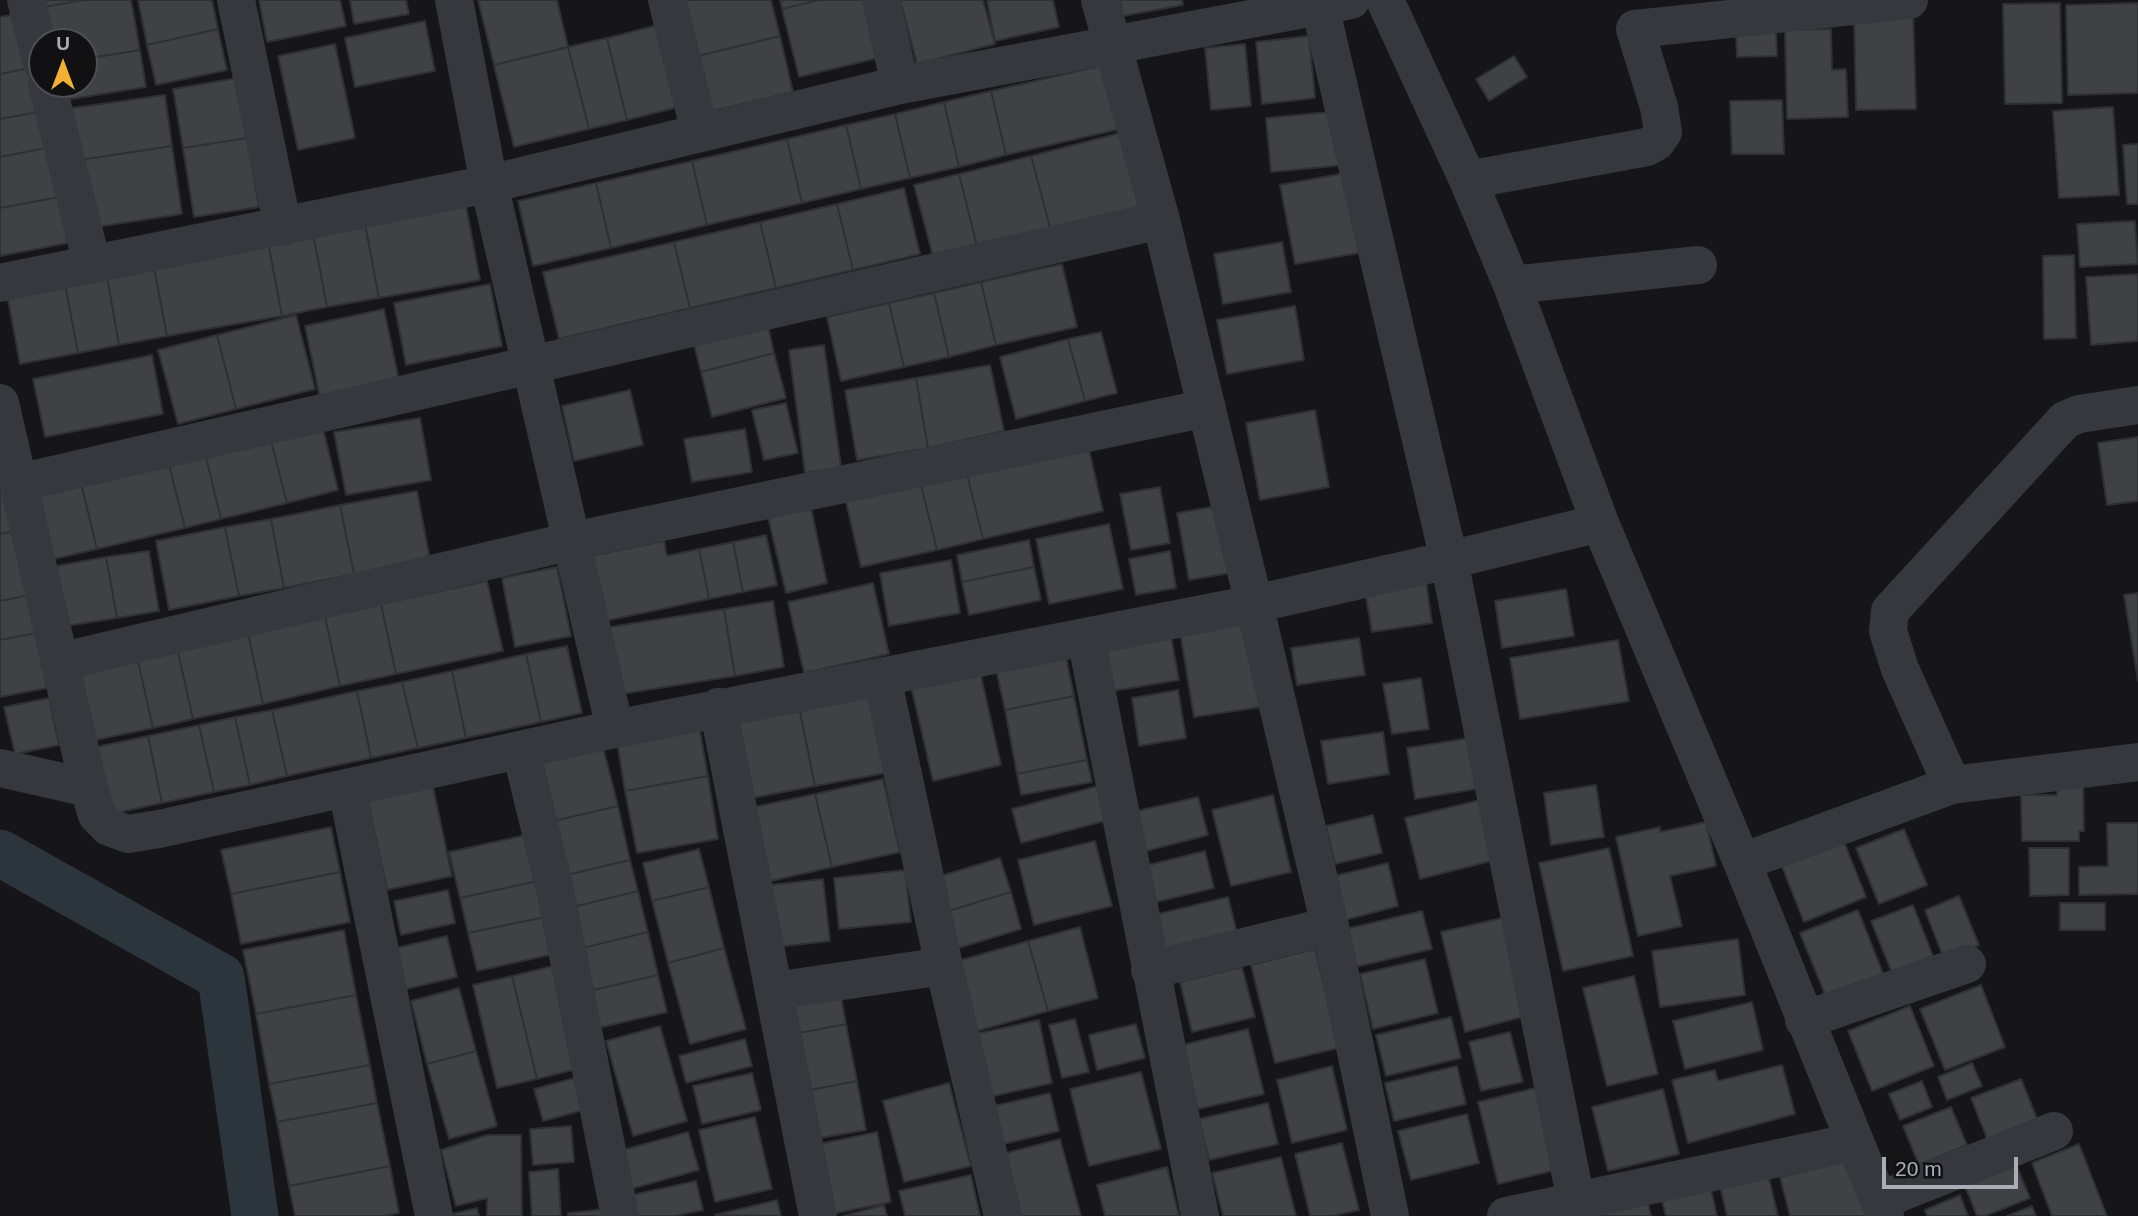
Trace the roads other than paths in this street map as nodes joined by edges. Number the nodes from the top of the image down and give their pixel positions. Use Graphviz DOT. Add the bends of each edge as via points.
graph roads {
  1 [pos="26,0"];
  2 [pos="236,0"];
  3 [pos="454,0"];
  4 [pos="667,0"];
  5 [pos="881,0"];
  6 [pos="1100,0"];
  7 [pos="1385,0"];
  8 [pos="1909,0"];
  9 [pos="1336,3"];
  10 [pos="1631,15"];
  11 [pos="33,28"];
  12 [pos="1111,46"];
  13 [pos="900,85"];
  14 [pos="50,98"];
  15 [pos="700,132"];
  16 [pos="1468,180"];
  17 [pos="489,184"];
  18 [pos="1161,220"];
  19 [pos="283,227"];
  20 [pos="92,264"];
  21 [pos="1698,265"];
  22 [pos="0,282"];
  23 [pos="1512,285"];
  24 [pos="531,365"];
  25 [pos="0,403"];
  26 [pos="2138,405"];
  27 [pos="1207,408"];
  28 [pos="18,483"];
  29 [pos="1600,523"];
  30 [pos="572,541"];
  31 [pos="1449,561"];
  32 [pos="1254,604"];
  33 [pos="1086,638"];
  34 [pos="59,662"];
  35 [pos="882,677"];
  36 [pos="718,707"];
  37 [pos="615,729"];
  38 [pos="521,751"];
  39 [pos="2138,762"];
  40 [pos="0,768"];
  41 [pos="1952,785"];
  42 [pos="89,789"];
  43 [pos="347,789"];
  44 [pos="1742,862"];
  45 [pos="1330,926"];
  46 [pos="1967,964"];
  47 [pos="944,967"];
  48 [pos="1150,970"];
  49 [pos="774,992"];
  50 [pos="1804,1020"];
  51 [pos="2053,1131"];
  52 [pos="1854,1142"];
  53 [pos="1576,1201"];
  54 [pos="1882,1209"];
  55 [pos="434,1216"];
  56 [pos="620,1216"];
  57 [pos="818,1216"];
  58 [pos="1003,1216"];
  59 [pos="1200,1216"];
  60 [pos="1390,1216"];
  61 [pos="1506,1216"];
  1 -- 11 [label="street"];
  2 -- 19 [label="street"];
  3 -- 17 [label="street"];
  4 -- 15 [label="street"];
  5 -- 13 [label="street"];
  6 -- 12 [label="street"];
  7 -- 16 [label="street"];
  8 -- 10 [label="street"];
  9 -- 12 [label="street"];
  9 -- 31 [label="street"];
  10 -- 16 [label="street" via="1664,132 1656,142"];
  12 -- 13 [label="street"];
  12 -- 18 [label="street"];
  13 -- 15 [label="street"];
  14 -- 20 [label="street"];
  15 -- 17 [label="street"];
  16 -- 23 [label="street"];
  17 -- 19 [label="street"];
  17 -- 24 [label="street"];
  18 -- 24 [label="street"];
  18 -- 27 [label="street"];
  19 -- 20 [label="street"];
  20 -- 22 [label="street"];
  21 -- 23 [label="street"];
  23 -- 29 [label="street"];
  24 -- 28 [label="street"];
  24 -- 30 [label="street"];
  25 -- 28 [label="street"];
  26 -- 41 [label="street" via="2065,420 1890,611 1888,631 1900,669"];
  27 -- 30 [label="street"];
  27 -- 32 [label="street"];
  28 -- 34 [label="street"];
  29 -- 31 [label="street"];
  29 -- 44 [label="street"];
  30 -- 34 [label="street"];
  30 -- 37 [label="street"];
  31 -- 32 [label="street"];
  31 -- 53 [label="street"];
  32 -- 33 [label="street"];
  32 -- 45 [label="street"];
  33 -- 35 [label="street"];
  33 -- 48 [label="street"];
  34 -- 42 [label="street"];
  35 -- 36 [label="street"];
  35 -- 47 [label="street"];
  36 -- 37 [label="street"];
  36 -- 49 [label="street"];
  37 -- 38 [label="street"];
  38 -- 43 [label="street"];
  38 -- 56 [label="street" via="555,890"];
  39 -- 41 [label="street"];
  40 -- 42 [label="street"];
  41 -- 44 [label="street"];
  42 -- 43 [label="street" via="97,815 109,827 128,834"];
  43 -- 55 [label="street"];
  44 -- 50 [label="street"];
  45 -- 48 [label="street"];
  45 -- 60 [label="street"];
  46 -- 50 [label="street"];
  47 -- 49 [label="street"];
  47 -- 58 [label="street"];
  48 -- 59 [label="street"];
  49 -- 57 [label="street"];
  50 -- 52 [label="street"];
  51 -- 54 [label="street"];
  52 -- 53 [label="street"];
  52 -- 54 [label="street"];
  53 -- 61 [label="street"];
}
